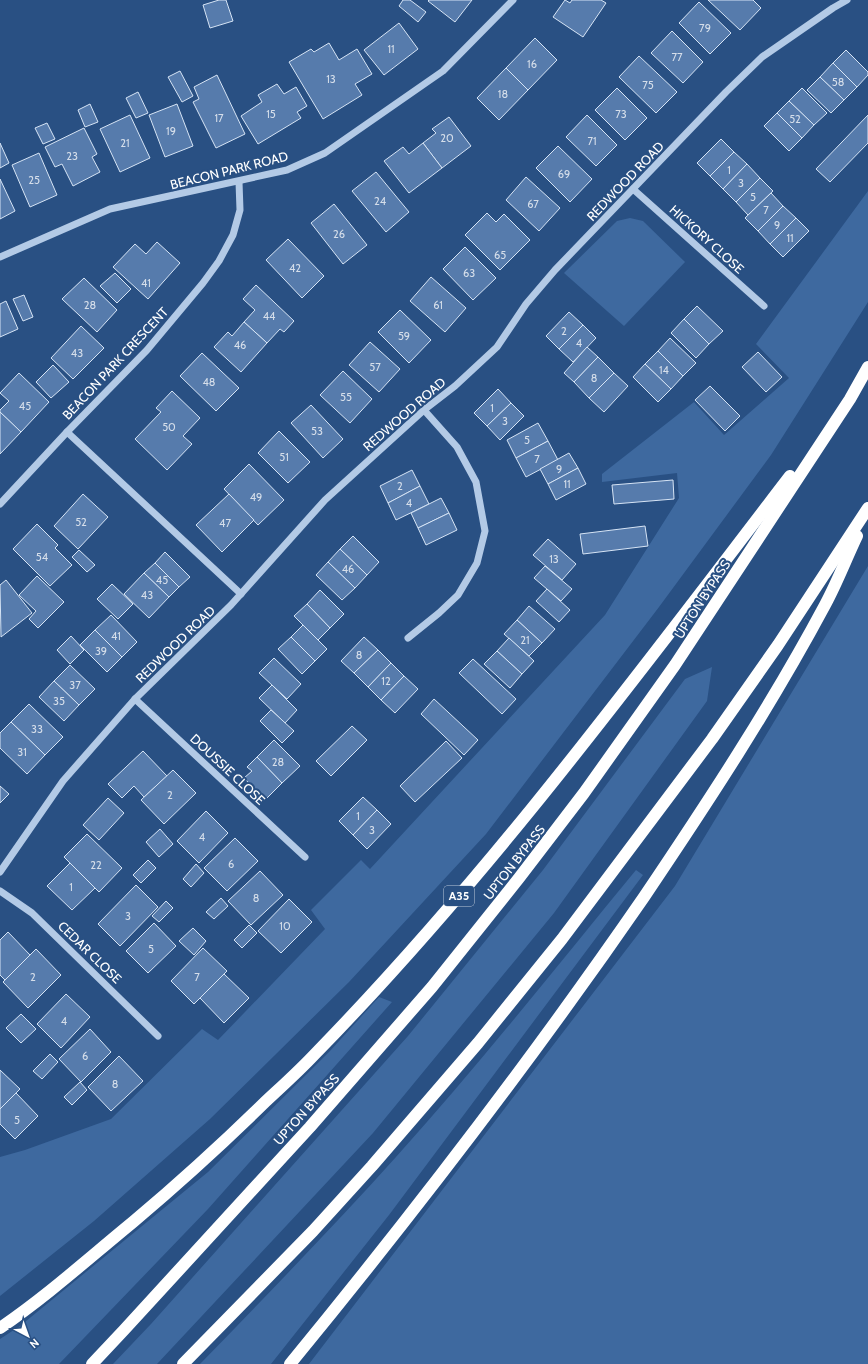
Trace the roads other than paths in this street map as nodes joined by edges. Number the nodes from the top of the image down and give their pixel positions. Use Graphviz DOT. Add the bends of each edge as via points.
graph roads {
  1 [pos="513,0"];
  2 [pos="847,0"];
  3 [pos="239,182"];
  4 [pos="634,189"];
  5 [pos="0,257"];
  6 [pos="764,306"];
  7 [pos="868,367"];
  8 [pos="850,398"];
  9 [pos="424,410"];
  10 [pos="67,432"];
  11 [pos="0,504"];
  12 [pos="868,508"];
  13 [pos="868,511"];
  14 [pos="241,594"];
  15 [pos="408,638"];
  16 [pos="135,699"];
  17 [pos="305,857"];
  18 [pos="0,872"];
  19 [pos="0,891"];
  20 [pos="158,1036"];
  21 [pos="0,1328"];
  22 [pos="92,1364"];
  23 [pos="183,1364"];
  24 [pos="290,1364"];
  1 -- 3 [label="street, BEACON PARK ROAD" via="443,71 325,153 287,170"];
  2 -- 4 [label="street, REDWOOD ROAD" via="762,57"];
  3 -- 5 [label="street, BEACON PARK ROAD" via="110,209"];
  3 -- 10 [label="street, BEACON PARK CRESCENT" via="240,210 232,235 203,283 147,350"];
  4 -- 6 [label="street, HICKORY CLOSE"];
  4 -- 9 [label="street, REDWOOD ROAD" via="530,298 497,347 455,386"];
  7 -- 8 [label="highway, UPTON BYPASS / A35"];
  8 -- 21 [label="highway, A35" via="542,797 395,969 313,1056 181,1181 55,1287"];
  8 -- 22 [label="highway, UPTON BYPASS / A35" via="675,665 520,878 432,987 310,1127"];
  9 -- 14 [label="street, REDWOOD ROAD" via="325,500"];
  9 -- 15 [label="street" via="458,447 476,482 485,531 477,563 458,595"];
  10 -- 11 [label="street, BEACON PARK CRESCENT"];
  10 -- 14 [label="street"];
  12 -- 23 [label="highway" via="778,645 712,739 562,939 478,1043 372,1166"];
  13 -- 24 [label="highway" via="826,603 761,717 681,842 549,1032 450,1165"];
  14 -- 16 [label="street, REDWOOD ROAD"];
  16 -- 17 [label="street, DOUSSIE CLOSE"];
  16 -- 18 [label="street, REDWOOD ROAD" via="63,781"];
  19 -- 20 [label="street, CEDAR CLOSE" via="32,913"];
}
